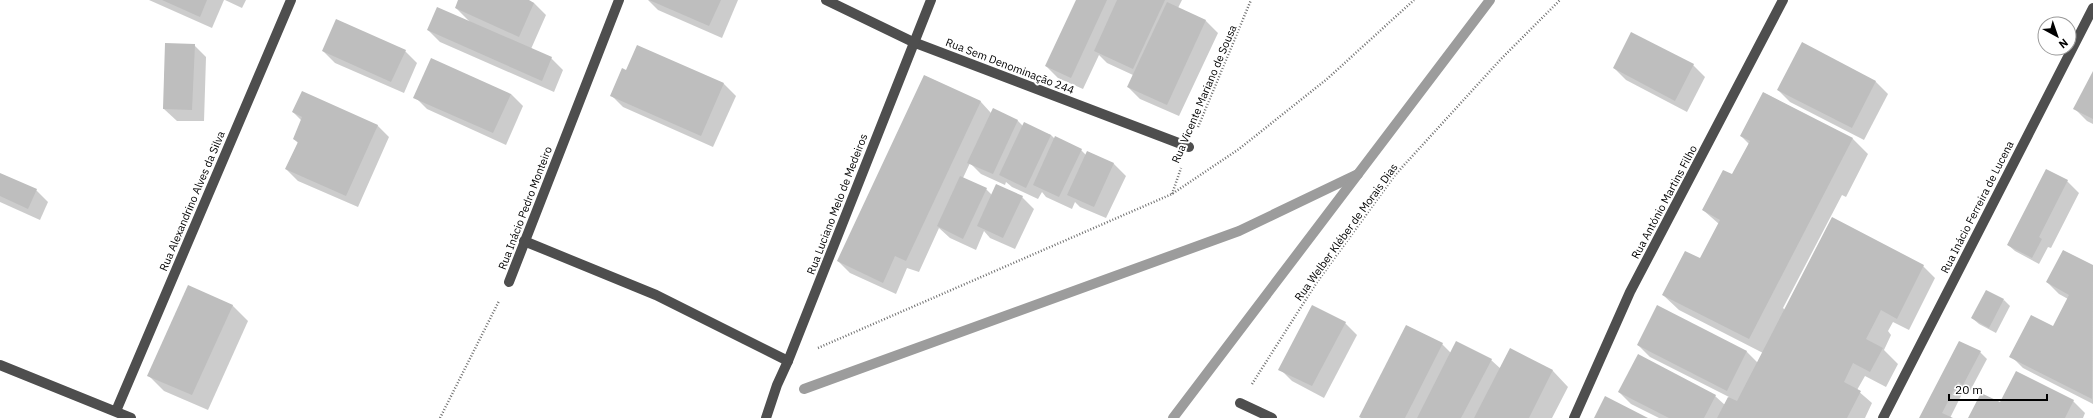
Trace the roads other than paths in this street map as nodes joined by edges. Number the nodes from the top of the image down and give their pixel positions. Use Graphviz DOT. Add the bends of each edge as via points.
graph roads {
  1 [pos="291,0"];
  2 [pos="619,0"];
  3 [pos="826,0"];
  4 [pos="931,0"];
  5 [pos="1783,0"];
  6 [pos="2093,8"];
  7 [pos="913,42"];
  8 [pos="1189,147"];
  9 [pos="524,241"];
  10 [pos="509,282"];
  11 [pos="788,361"];
  12 [pos="0,365"];
  13 [pos="1240,403"];
  14 [pos="116,411"];
  15 [pos="131,418"];
  16 [pos="766,418"];
  17 [pos="1272,418"];
  18 [pos="1574,418"];
  19 [pos="1883,418"];
  1 -- 14 [label="street, Rua Alexandrino Alves da Silva"];
  2 -- 9 [label="street, Rua Inácio Pedro Monteiro"];
  3 -- 7 [label="street, Rua Sem Denominação 244"];
  4 -- 7 [label="street, Rua Luciano Melo de Medeiros"];
  5 -- 18 [label="street, Rua António Martins Filho" via="1630,292"];
  6 -- 19 [label="street, Rua Inácio Ferreira de Lucena"];
  7 -- 8 [label="street, Rua Sem Denominação 244"];
  7 -- 11 [label="street, Rua Luciano Melo de Medeiros"];
  9 -- 10 [label="street, Rua Inácio Pedro Monteiro"];
  9 -- 11 [label="street" via="656,295"];
  11 -- 16 [label="street, Rua Luciano Melo de Medeiros"];
  12 -- 14 [label="street"];
  13 -- 17 [label="street"];
  14 -- 15 [label="street"];
}
